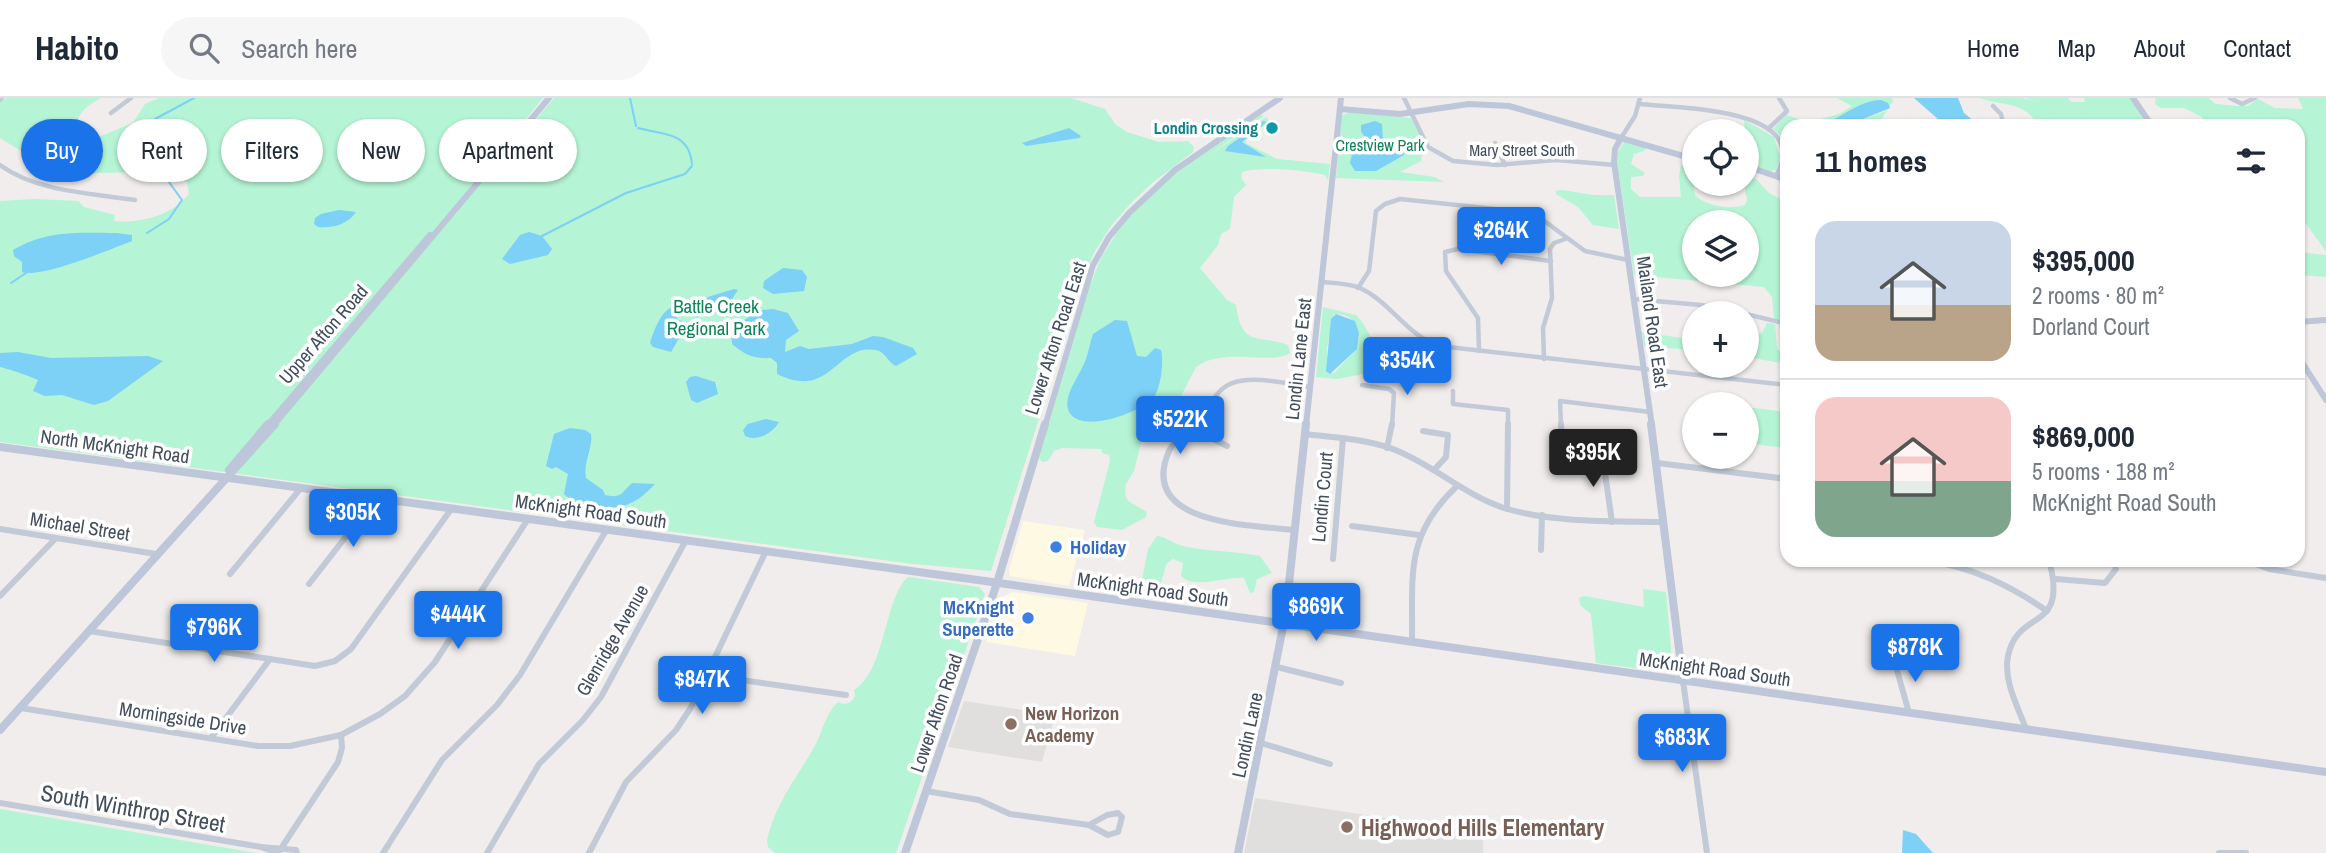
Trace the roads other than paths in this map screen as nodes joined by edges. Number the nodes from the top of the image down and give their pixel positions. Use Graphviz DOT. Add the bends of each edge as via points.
graph roads {
  1 [pos="131,98"];
  2 [pos="549,98"];
  3 [pos="1280,98"];
  4 [pos="1341,98"];
  5 [pos="1404,98"];
  6 [pos="1678,98"];
  7 [pos="1779,98"];
  8 [pos="2133,98"];
  9 [pos="2230,98"];
  10 [pos="2255,98"];
  11 [pos="2245,99"];
  12 [pos="1493,101"];
  13 [pos="1640,101"];
  14 [pos="1993,106"];
  15 [pos="1679,108"];
  16 [pos="1340,110"];
  17 [pos="111,113"];
  18 [pos="1413,113"];
  19 [pos="2003,119"];
  20 [pos="2147,119"];
  21 [pos="1768,129"];
  22 [pos="1621,138"];
  23 [pos="1780,142"];
  24 [pos="1495,143"];
  25 [pos="1682,156"];
  26 [pos="0,165"];
  27 [pos="1506,165"];
  28 [pos="1615,166"];
  29 [pos="1759,170"];
  30 [pos="1780,170"];
  31 [pos="1776,176"];
  32 [pos="1780,177"];
  33 [pos="135,200"];
  34 [pos="1565,239"];
  35 [pos="1628,260"];
  36 [pos="1551,261"];
  37 [pos="1322,282"];
  38 [pos="1358,288"];
  39 [pos="1633,299"];
  40 [pos="1682,304"];
  41 [pos="1759,317"];
  42 [pos="2326,320"];
  43 [pos="2305,321"];
  44 [pos="1780,322"];
  45 [pos="1479,351"];
  46 [pos="1544,359"];
  47 [pos="2305,367"];
  48 [pos="1643,369"];
  49 [pos="1780,384"];
  50 [pos="1362,385"];
  51 [pos="1310,387"];
  52 [pos="1453,391"];
  53 [pos="2326,400"];
  54 [pos="1650,412"];
  55 [pos="1191,427"];
  56 [pos="1423,431"];
  57 [pos="1624,432"];
  58 [pos="1306,434"];
  59 [pos="1343,438"];
  60 [pos="1227,446"];
  61 [pos="0,447"];
  62 [pos="1387,448"];
  63 [pos="1602,452"];
  64 [pos="1657,463"];
  65 [pos="1434,470"];
  66 [pos="225,477"];
  67 [pos="1780,478"];
  68 [pos="1457,486"];
  69 [pos="301,488"];
  70 [pos="376,498"];
  71 [pos="452,508"];
  72 [pos="1507,509"];
  73 [pos="1542,515"];
  74 [pos="528,519"];
  75 [pos="1612,522"];
  76 [pos="1664,522"];
  77 [pos="1352,526"];
  78 [pos="0,529"];
  79 [pos="607,529"];
  80 [pos="1295,530"];
  81 [pos="1419,535"];
  82 [pos="55,539"];
  83 [pos="686,540"];
  84 [pos="1541,550"];
  85 [pos="766,551"];
  86 [pos="156,554"];
  87 [pos="1333,559"];
  88 [pos="1966,567"];
  89 [pos="2052,567"];
  90 [pos="2115,567"];
  91 [pos="2264,567"];
  92 [pos="230,574"];
  93 [pos="2326,578"];
  94 [pos="2056,579"];
  95 [pos="997,583"];
  96 [pos="309,584"];
  97 [pos="0,596"];
  98 [pos="2047,611"];
  99 [pos="1284,624"];
  100 [pos="89,631"];
  101 [pos="1412,642"];
  102 [pos="270,659"];
  103 [pos="1895,663"];
  104 [pos="1277,667"];
  105 [pos="707,675"];
  106 [pos="1683,681"];
  107 [pos="1341,683"];
  108 [pos="846,695"];
  109 [pos="20,708"];
  110 [pos="1909,713"];
  111 [pos="2026,729"];
  112 [pos="0,730"];
  113 [pos="341,735"];
  114 [pos="211,738"];
  115 [pos="1261,743"];
  116 [pos="1329,764"];
  117 [pos="2326,772"];
  118 [pos="926,791"];
  119 [pos="0,803"];
  120 [pos="1089,825"];
  121 [pos="279,851"];
  122 [pos="298,853"];
  123 [pos="383,853"];
  124 [pos="487,853"];
  125 [pos="589,853"];
  126 [pos="905,853"];
  127 [pos="1238,853"];
  128 [pos="1707,853"];
  129 [pos="2219,853"];
  130 [pos="2246,853"];
  1 -- 17 [label="street"];
  2 -- 66 [label="street, Upper Afton Road" via="309,386"];
  3 -- 95 [label="street, Lower Afton Road East" via="1157,183 1127,213 1103,247 1083,293"];
  4 -- 16 [label="street, Londin Lane East"];
  5 -- 18 [label="street, Mary Street South"];
  6 -- 15 [label="street"];
  7 -- 21 [label="street" via="1787,110"];
  8 -- 20 [label="street"];
  9 -- 11 [label="street" via="2240,104 2246,104"];
  10 -- 11 [label="street"];
  12 -- 18 [label="street"];
  12 -- 22 [label="street"];
  13 -- 15 [label="street"];
  13 -- 22 [label="street, Mailand Road East"];
  14 -- 19 [label="street"];
  15 -- 21 [label="street" via="1731,115"];
  16 -- 18 [label="street"];
  16 -- 37 [label="street, Londin Lane East"];
  18 -- 27 [label="street, Mary Street South" via="1426,145 1437,154 1460,163"];
  21 -- 23 [label="street"];
  22 -- 25 [label="street"];
  22 -- 28 [label="street, Mailand Road East" via="1614,153"];
  24 -- 27 [label="street"];
  26 -- 33 [label="street" via="25,180"];
  27 -- 28 [label="street, Mary Street South" via="1556,160"];
  28 -- 35 [label="street, Mailand Road East"];
  29 -- 31 [label="street"];
  30 -- 31 [label="street"];
  31 -- 32 [label="street"];
  34 -- 35 [label="street" via="1591,254"];
  34 -- 36 [label="street" via="1551,246"];
  34 -- 38 [label="street" via="1543,220 1518,210 1394,200 1376,211 1369,271"];
  35 -- 39 [label="street, Mailand Road East"];
  36 -- 45 [label="street" via="1458,248 1446,252 1446,271 1478,318"];
  36 -- 46 [label="street" via="1552,298 1543,328"];
  37 -- 38 [label="street"];
  37 -- 51 [label="street, Londin Lane East"];
  38 -- 45 [label="street" via="1420,339"];
  39 -- 40 [label="street"];
  39 -- 48 [label="street, Mailand Road East"];
  41 -- 44 [label="street"];
  42 -- 43 [label="street"];
  45 -- 46 [label="street"];
  46 -- 48 [label="street"];
  47 -- 53 [label="street"];
  48 -- 49 [label="street"];
  48 -- 54 [label="street, Mailand Road East"];
  50 -- 62 [label="street" via="1394,393"];
  51 -- 55 [label="street" via="1252,380 1232,383 1218,392 1207,412"];
  51 -- 58 [label="street, Londin Lane East"];
  52 -- 72 [label="street" via="1452,404 1508,410"];
  54 -- 63 [label="street" via="1560,401 1562,447"];
  54 -- 64 [label="street, Mailand Road East"];
  55 -- 60 [label="street"];
  55 -- 80 [label="street" via="1168,453 1164,486 1172,502 1190,512"];
  56 -- 65 [label="street" via="1448,435 1446,459"];
  57 -- 63 [label="street" via="1626,455"];
  58 -- 59 [label="street"];
  58 -- 80 [label="street, Londin Lane East"];
  59 -- 62 [label="street"];
  59 -- 87 [label="street, Londin Court"];
  61 -- 66 [label="street, North McKnight Road"];
  62 -- 65 [label="street"];
  63 -- 75 [label="street"];
  64 -- 67 [label="street"];
  64 -- 76 [label="street, Mailand Road East"];
  65 -- 68 [label="street"];
  66 -- 69 [label="street, McKnight Road South"];
  66 -- 86 [label="street, Upper Afton Road"];
  68 -- 72 [label="street"];
  68 -- 81 [label="street" via="1432,509"];
  69 -- 70 [label="street, McKnight Road South"];
  69 -- 92 [label="street"];
  70 -- 71 [label="street, McKnight Road South"];
  70 -- 96 [label="street"];
  71 -- 74 [label="street, McKnight Road South"];
  71 -- 102 [label="street" via="351,649 335,661 315,666"];
  72 -- 73 [label="street"];
  73 -- 75 [label="street"];
  73 -- 84 [label="street"];
  74 -- 79 [label="street, McKnight Road South"];
  74 -- 113 [label="street, Morningside Drive" via="425,675 394,705"];
  75 -- 76 [label="street"];
  76 -- 106 [label="street, Mailand Road East"];
  77 -- 81 [label="street"];
  78 -- 82 [label="street, Michael Street"];
  79 -- 83 [label="street, McKnight Road South"];
  79 -- 123 [label="street" via="520,675 442,760"];
  80 -- 99 [label="street, Londin Lane East"];
  81 -- 101 [label="street"];
  82 -- 86 [label="street, Michael Street"];
  82 -- 97 [label="street"];
  83 -- 85 [label="street, McKnight Road South"];
  83 -- 124 [label="street, Glenridge Avenue" via="601,697 534,770"];
  85 -- 95 [label="street, McKnight Road South"];
  85 -- 105 [label="street"];
  86 -- 100 [label="street, Upper Afton Road"];
  88 -- 98 [label="street" via="1991,575"];
  89 -- 94 [label="street"];
  90 -- 94 [label="street" via="2105,583"];
  91 -- 93 [label="street"];
  94 -- 98 [label="street" via="2055,598"];
  95 -- 99 [label="street, McKnight Road South"];
  95 -- 118 [label="street, Lower Afton Road"];
  98 -- 111 [label="street" via="2016,639 2008,654 2009,675"];
  99 -- 101 [label="street, McKnight Road South"];
  99 -- 104 [label="street, Londin Lane"];
  100 -- 102 [label="street"];
  100 -- 109 [label="street, Upper Afton Road"];
  101 -- 106 [label="street, McKnight Road South"];
  102 -- 114 [label="street"];
  103 -- 110 [label="street"];
  104 -- 107 [label="street"];
  104 -- 115 [label="street, Londin Lane"];
  105 -- 108 [label="street"];
  105 -- 125 [label="street" via="680,725 623,786"];
  106 -- 110 [label="street, McKnight Road South"];
  106 -- 128 [label="street"];
  109 -- 112 [label="street, Upper Afton Road"];
  109 -- 114 [label="street, Morningside Drive"];
  110 -- 111 [label="street, McKnight Road South"];
  111 -- 117 [label="street, McKnight Road South"];
  113 -- 114 [label="street, Morningside Drive" via="274,747"];
  113 -- 121 [label="street" via="338,762"];
  115 -- 116 [label="street"];
  115 -- 127 [label="street, Londin Lane"];
  118 -- 120 [label="street" via="977,800 1014,814"];
  118 -- 126 [label="street, Lower Afton Road"];
  119 -- 121 [label="street, South Winthrop Street"];
  120 -- 120 [label="street" via="1114,835 1122,817 1112,813"];
  121 -- 122 [label="street, South Winthrop Street"];
  129 -- 130 [label="street"];
}
